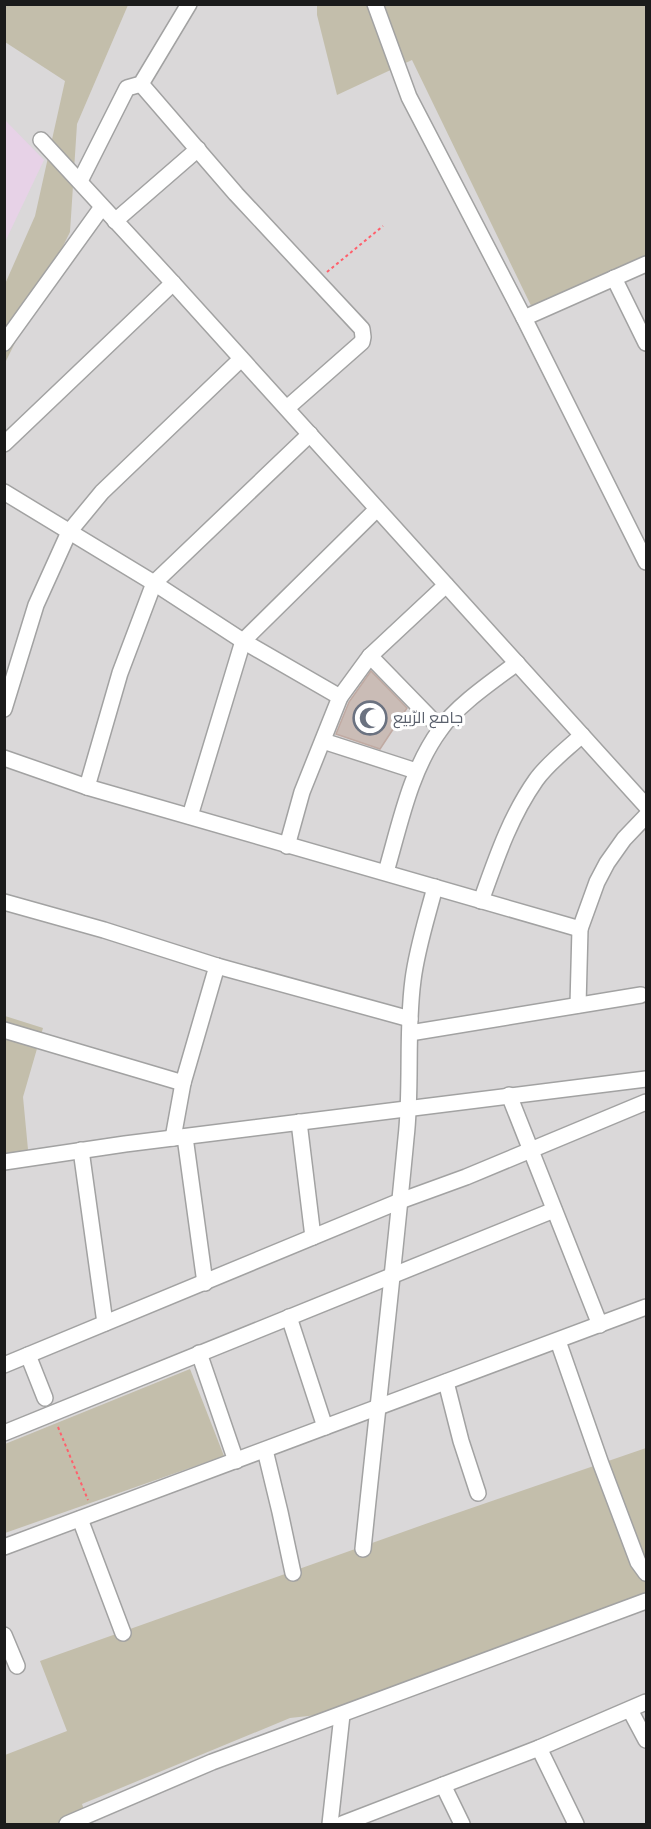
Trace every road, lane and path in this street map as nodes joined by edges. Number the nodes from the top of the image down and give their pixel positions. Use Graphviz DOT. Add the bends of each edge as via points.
graph roads {
  1 [pos="189,4"];
  2 [pos="375,4"];
  3 [pos="141,84"];
  4 [pos="41,140"];
  5 [pos="198,149"];
  6 [pos="80,181"];
  7 [pos="102,207"];
  8 [pos="115,221"];
  9 [pos="382,226"];
  10 [pos="646,264"];
  11 [pos="614,278"];
  12 [pos="316,281"];
  13 [pos="173,283"];
  14 [pos="524,318"];
  15 [pos="4,343"];
  16 [pos="646,343"];
  17 [pos="241,358"];
  18 [pos="287,408"];
  19 [pos="310,434"];
  20 [pos="4,444"];
  21 [pos="4,492"];
  22 [pos="377,509"];
  23 [pos="69,531"];
  24 [pos="646,562"];
  25 [pos="154,583"];
  26 [pos="446,585"];
  27 [pos="243,641"];
  28 [pos="370,656"];
  29 [pos="517,663"];
  30 [pos="340,697"];
  31 [pos="4,709"];
  32 [pos="440,728"];
  33 [pos="582,735"];
  34 [pos="323,741"];
  35 [pos="4,758"];
  36 [pos="416,771"];
  37 [pos="87,787"];
  38 [pos="646,806"];
  39 [pos="190,816"];
  40 [pos="646,816"];
  41 [pos="287,846"];
  42 [pos="386,872"];
  43 [pos="435,887"];
  44 [pos="4,902"];
  45 [pos="481,902"];
  46 [pos="580,929"];
  47 [pos="217,966"];
  48 [pos="641,995"];
  49 [pos="578,1005"];
  50 [pos="410,1026"];
  51 [pos="4,1030"];
  52 [pos="646,1079"];
  53 [pos="183,1083"];
  54 [pos="509,1095"];
  55 [pos="646,1102"];
  56 [pos="409,1108"];
  57 [pos="299,1122"];
  58 [pos="179,1137"];
  59 [pos="531,1149"];
  60 [pos="81,1150"];
  61 [pos="4,1162"];
  62 [pos="400,1201"];
  63 [pos="554,1210"];
  64 [pos="312,1238"];
  65 [pos="394,1274"];
  66 [pos="205,1283"];
  67 [pos="646,1307"];
  68 [pos="289,1317"];
  69 [pos="105,1323"];
  70 [pos="600,1325"];
  71 [pos="558,1341"];
  72 [pos="199,1353"];
  73 [pos="28,1355"];
  74 [pos="4,1365"];
  75 [pos="446,1382"];
  76 [pos="45,1398"];
  77 [pos="378,1408"];
  78 [pos="53,1413"];
  79 [pos="325,1427"];
  80 [pos="4,1433"];
  81 [pos="265,1450"];
  82 [pos="236,1461"];
  83 [pos="478,1493"];
  84 [pos="87,1517"];
  85 [pos="5,1546"];
  86 [pos="363,1549"];
  87 [pos="293,1573"];
  88 [pos="646,1573"];
  89 [pos="646,1600"];
  90 [pos="123,1633"];
  91 [pos="4,1635"];
  92 [pos="17,1666"];
  93 [pos="646,1702"];
  94 [pos="630,1710"];
  95 [pos="342,1715"];
  96 [pos="646,1740"];
  97 [pos="539,1748"];
  98 [pos="443,1785"];
  99 [pos="347,1823"];
  100 [pos="67,1824"];
  101 [pos="330,1824"];
  102 [pos="462,1824"];
  103 [pos="576,1824"];
  1 -- 3 [label="street"];
  2 -- 14 [label="street" via="409,98"];
  3 -- 5 [label="street"];
  3 -- 6 [label="street" via="127,88"];
  4 -- 6 [label="street"];
  5 -- 8 [label="street"];
  5 -- 12 [label="street"];
  6 -- 7 [label="street"];
  7 -- 8 [label="street"];
  7 -- 15 [label="street"];
  8 -- 13 [label="street"];
  9 -- 12 [label="path"];
  10 -- 11 [label="street"];
  11 -- 14 [label="street"];
  11 -- 16 [label="street"];
  12 -- 18 [label="street" via="360,327 362,342"];
  13 -- 17 [label="street"];
  13 -- 20 [label="street"];
  14 -- 24 [label="street"];
  17 -- 18 [label="street"];
  17 -- 23 [label="street" via="102,492"];
  18 -- 19 [label="street"];
  19 -- 22 [label="street"];
  19 -- 25 [label="street"];
  21 -- 23 [label="street"];
  22 -- 26 [label="street"];
  22 -- 27 [label="street"];
  23 -- 25 [label="street"];
  23 -- 31 [label="street" via="36,605"];
  25 -- 27 [label="street"];
  25 -- 37 [label="street" via="120,673"];
  26 -- 28 [label="street"];
  26 -- 29 [label="street"];
  27 -- 30 [label="street"];
  27 -- 39 [label="street"];
  28 -- 30 [label="street"];
  28 -- 32 [label="street"];
  29 -- 32 [label="street"];
  29 -- 33 [label="street"];
  30 -- 34 [label="street"];
  32 -- 36 [label="street"];
  33 -- 38 [label="street"];
  33 -- 45 [label="street" via="546,769 525,798 506,831"];
  34 -- 36 [label="street"];
  34 -- 41 [label="street" via="302,792"];
  35 -- 37 [label="street"];
  36 -- 42 [label="street"];
  37 -- 39 [label="street"];
  39 -- 41 [label="street"];
  40 -- 46 [label="street" via="607,863"];
  41 -- 42 [label="street"];
  42 -- 43 [label="street"];
  43 -- 45 [label="street"];
  43 -- 50 [label="street" via="413,980"];
  44 -- 47 [label="street"];
  45 -- 46 [label="street"];
  46 -- 49 [label="street"];
  47 -- 50 [label="street"];
  47 -- 53 [label="street"];
  48 -- 49 [label="street"];
  49 -- 50 [label="street"];
  50 -- 56 [label="street"];
  51 -- 53 [label="street"];
  52 -- 54 [label="street"];
  53 -- 58 [label="street"];
  54 -- 56 [label="street"];
  54 -- 59 [label="street"];
  55 -- 59 [label="street"];
  56 -- 57 [label="street"];
  56 -- 62 [label="street"];
  57 -- 58 [label="street"];
  57 -- 64 [label="street"];
  58 -- 60 [label="street"];
  58 -- 66 [label="street"];
  59 -- 62 [label="street"];
  59 -- 63 [label="street"];
  60 -- 61 [label="street"];
  60 -- 69 [label="street"];
  62 -- 64 [label="street"];
  62 -- 65 [label="street"];
  63 -- 65 [label="street"];
  63 -- 70 [label="street"];
  64 -- 66 [label="street"];
  65 -- 68 [label="street"];
  65 -- 77 [label="street"];
  66 -- 69 [label="street"];
  67 -- 70 [label="street"];
  68 -- 72 [label="street"];
  68 -- 79 [label="street"];
  69 -- 73 [label="street"];
  70 -- 71 [label="street"];
  71 -- 75 [label="street"];
  71 -- 88 [label="street" via="638,1562"];
  72 -- 78 [label="street"];
  72 -- 82 [label="street"];
  73 -- 74 [label="street"];
  73 -- 76 [label="street"];
  75 -- 77 [label="street"];
  75 -- 83 [label="street"];
  77 -- 79 [label="street"];
  77 -- 86 [label="street"];
  78 -- 80 [label="street"];
  78 -- 84 [label="path"];
  79 -- 81 [label="street"];
  81 -- 82 [label="street"];
  81 -- 87 [label="street"];
  82 -- 84 [label="street"];
  84 -- 85 [label="street"];
  84 -- 90 [label="street"];
  89 -- 95 [label="street"];
  91 -- 92 [label="street"];
  93 -- 94 [label="street"];
  94 -- 96 [label="street"];
  94 -- 97 [label="street"];
  95 -- 100 [label="street" via="212,1762"];
  95 -- 101 [label="street"];
  97 -- 98 [label="street"];
  97 -- 103 [label="street"];
  98 -- 99 [label="street"];
  98 -- 102 [label="street"];
}
